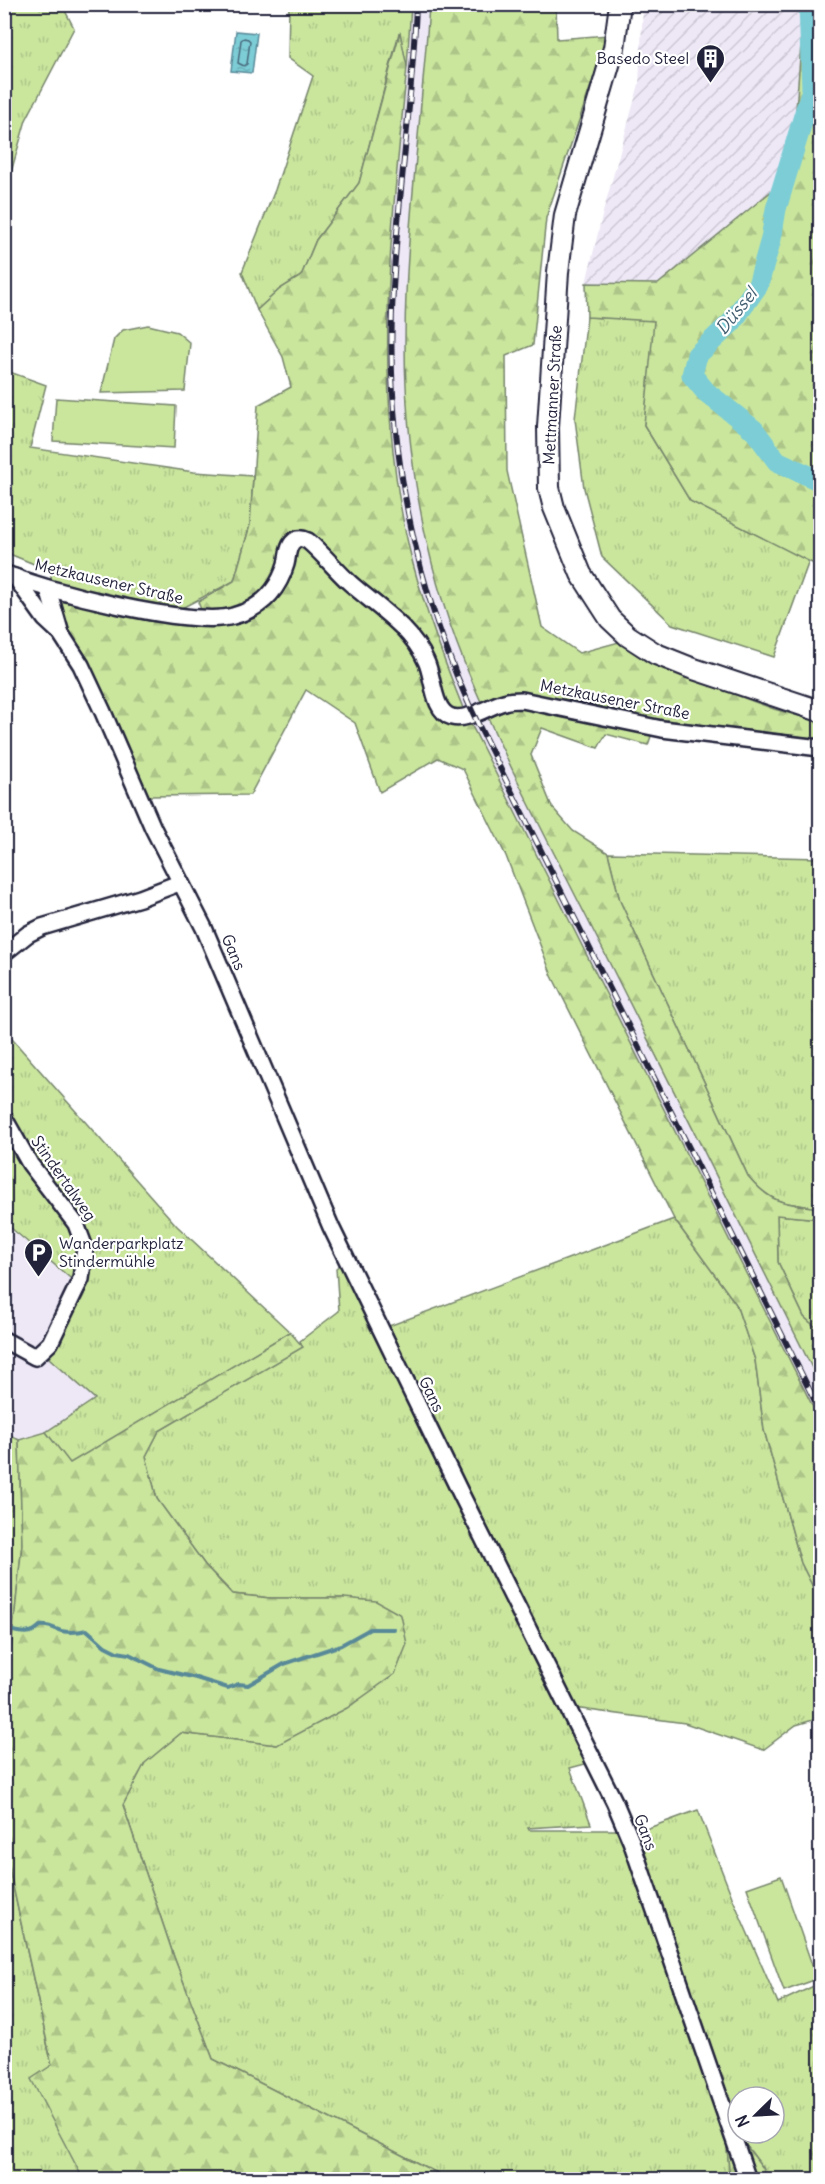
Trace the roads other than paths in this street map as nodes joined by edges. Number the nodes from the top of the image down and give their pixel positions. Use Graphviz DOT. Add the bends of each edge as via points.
graph roads {
  1 [pos="620,4"];
  2 [pos="10,575"];
  3 [pos="48,589"];
  4 [pos="61,634"];
  5 [pos="820,711"];
  6 [pos="820,748"];
  7 [pos="179,884"];
  8 [pos="4,953"];
  9 [pos="4,1118"];
  10 [pos="4,1340"];
  11 [pos="748,2180"];
  1 -- 5 [label="main road, Mettmanner Straße" via="614,48 563,227 548,427 549,488 581,574 610,619 628,636 656,654 690,668"];
  2 -- 3 [label="street, Metzkausener Straße"];
  2 -- 4 [label="street, Gans"];
  3 -- 4 [label="street, Gans"];
  3 -- 6 [label="street, Metzkausener Straße" via="184,616 228,618 248,613 268,597 280,580 292,542 303,538 416,643 428,663 446,714 465,717 507,701 522,700 662,729"];
  4 -- 7 [label="street, Gans" via="81,665"];
  7 -- 8 [label="street" via="42,927"];
  7 -- 11 [label="street, Gans" via="204,928 331,1227 615,1803"];
  9 -- 10 [label="street, Stindertalweg" via="30,1164 76,1224 86,1248 81,1279 43,1350 34,1357"];
}
